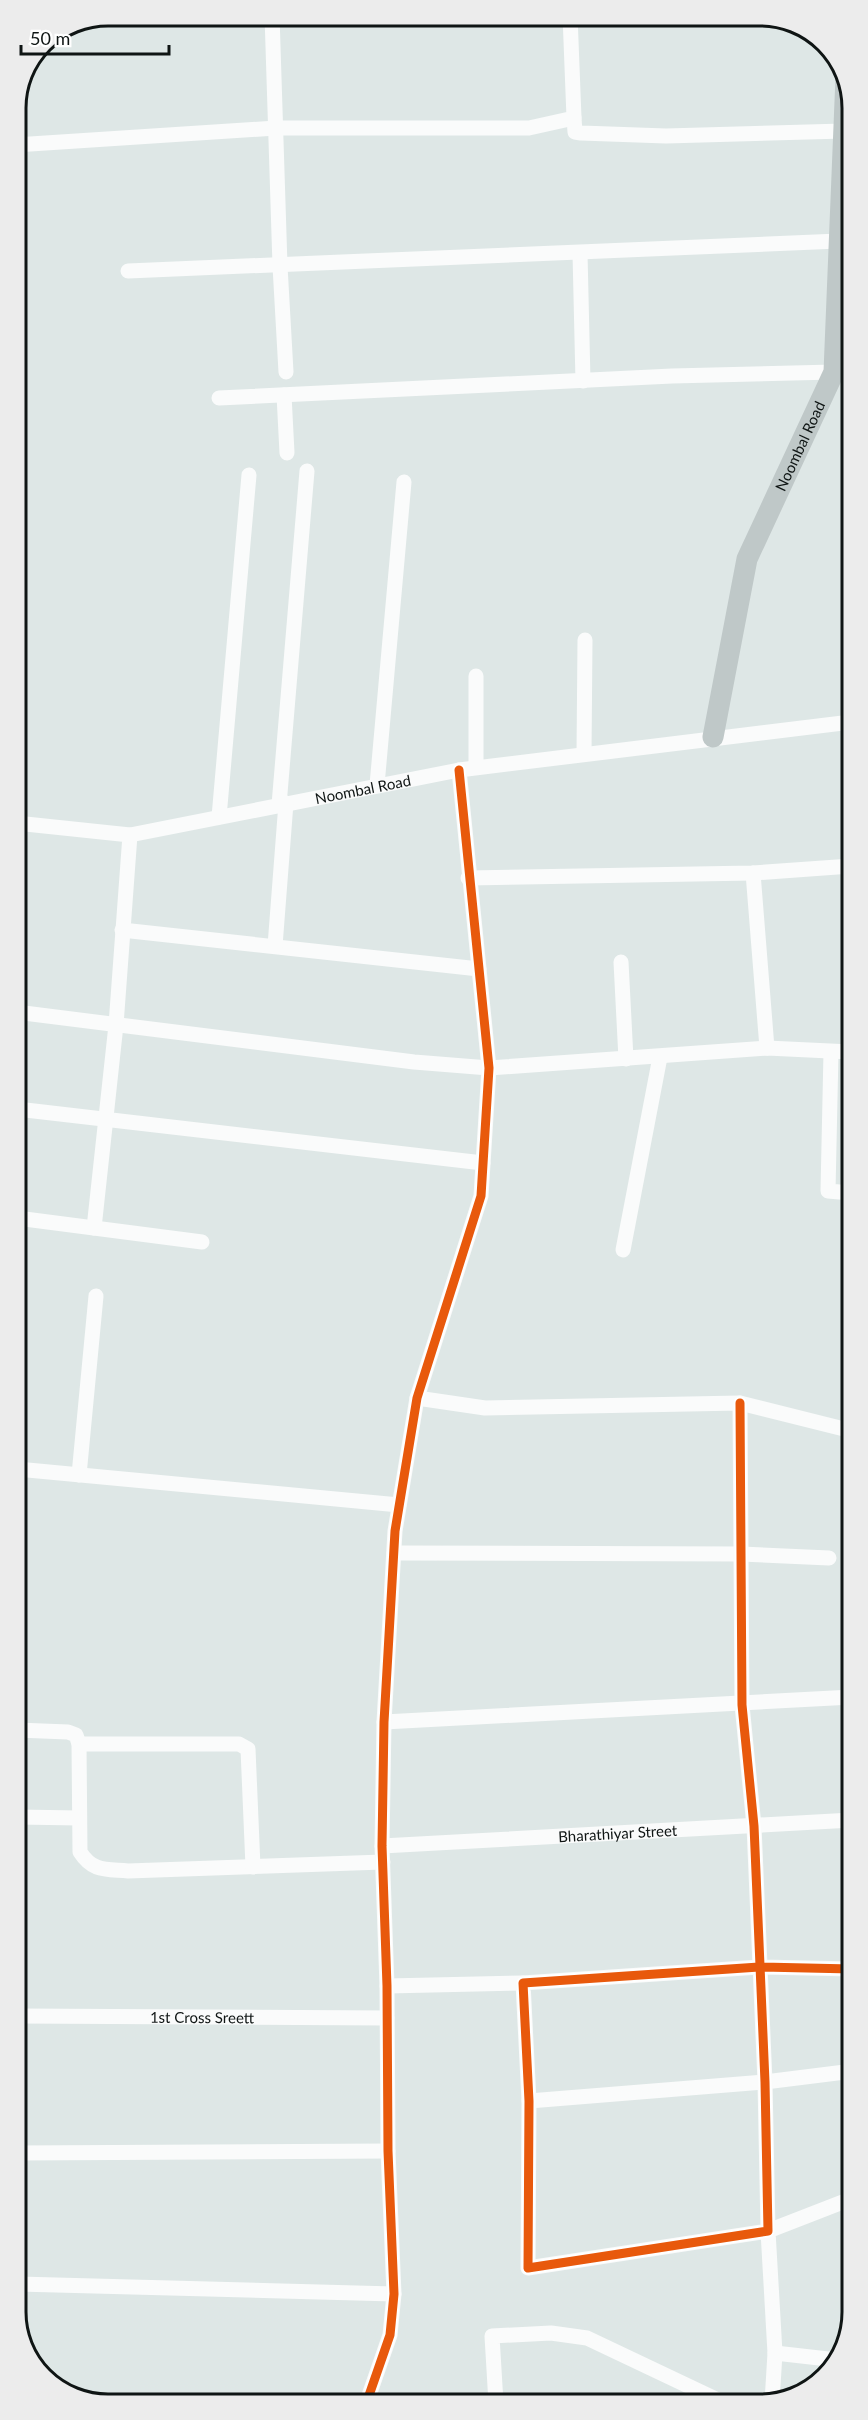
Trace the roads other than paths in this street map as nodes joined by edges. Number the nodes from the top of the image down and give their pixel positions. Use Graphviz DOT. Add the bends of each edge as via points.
graph roads {
  1 [pos="272,26"];
  2 [pos="570,26"];
  3 [pos="574,118"];
  4 [pos="276,128"];
  5 [pos="842,131"];
  6 [pos="26,144"];
  7 [pos="842,228"];
  8 [pos="839,241"];
  9 [pos="580,253"];
  10 [pos="279,266"];
  11 [pos="128,271"];
  12 [pos="842,349"];
  13 [pos="286,372"];
  14 [pos="834,372"];
  15 [pos="583,381"];
  16 [pos="284,395"];
  17 [pos="219,398"];
  18 [pos="287,453"];
  19 [pos="307,471"];
  20 [pos="249,475"];
  21 [pos="404,482"];
  22 [pos="585,640"];
  23 [pos="476,676"];
  24 [pos="842,723"];
  25 [pos="713,737"];
  26 [pos="584,753"];
  27 [pos="476,767"];
  28 [pos="459,770"];
  29 [pos="377,785"];
  30 [pos="283,804"];
  31 [pos="219,817"];
  32 [pos="26,824"];
  33 [pos="130,835"];
  34 [pos="842,867"];
  35 [pos="753,873"];
  36 [pos="468,878"];
  37 [pos="122,930"];
  38 [pos="274,946"];
  39 [pos="621,962"];
  40 [pos="479,969"];
  41 [pos="26,1013"];
  42 [pos="116,1025"];
  43 [pos="767,1048"];
  44 [pos="831,1052"];
  45 [pos="842,1052"];
  46 [pos="660,1056"];
  47 [pos="626,1059"];
  48 [pos="489,1068"];
  49 [pos="26,1110"];
  50 [pos="105,1119"];
  51 [pos="483,1163"];
  52 [pos="842,1192"];
  53 [pos="26,1219"];
  54 [pos="94,1228"];
  55 [pos="202,1242"];
  56 [pos="623,1250"];
  57 [pos="96,1296"];
  58 [pos="417,1398"];
  59 [pos="740,1403"];
  60 [pos="842,1428"];
  61 [pos="26,1470"];
  62 [pos="79,1475"];
  63 [pos="399,1505"];
  64 [pos="394,1552"];
  65 [pos="741,1554"];
  66 [pos="829,1558"];
  67 [pos="842,1698"];
  68 [pos="742,1705"];
  69 [pos="384,1722"];
  70 [pos="26,1730"];
  71 [pos="79,1744"];
  72 [pos="26,1817"];
  73 [pos="80,1818"];
  74 [pos="842,1821"];
  75 [pos="754,1826"];
  76 [pos="382,1846"];
  77 [pos="383,1862"];
  78 [pos="253,1867"];
  79 [pos="759,1967"];
  80 [pos="842,1969"];
  81 [pos="523,1983"];
  82 [pos="387,1986"];
  83 [pos="26,2016"];
  84 [pos="387,2019"];
  85 [pos="842,2072"];
  86 [pos="765,2082"];
  87 [pos="529,2100"];
  88 [pos="388,2151"];
  89 [pos="26,2153"];
  90 [pos="842,2202"];
  91 [pos="768,2231"];
  92 [pos="26,2284"];
  93 [pos="394,2294"];
  94 [pos="775,2353"];
  95 [pos="828,2359"];
  96 [pos="369,2394"];
  97 [pos="495,2394"];
  98 [pos="705,2394"];
  99 [pos="773,2394"];
  1 -- 4 [label="street"];
  2 -- 3 [label="street"];
  3 -- 4 [label="street" via="529,128"];
  3 -- 5 [label="street" via="576,132 581,133 666,136"];
  4 -- 6 [label="street"];
  4 -- 10 [label="street"];
  7 -- 8 [label="street, Noombal Road"];
  8 -- 9 [label="street"];
  8 -- 12 [label="street, Noombal Road"];
  9 -- 10 [label="street"];
  9 -- 15 [label="street"];
  10 -- 11 [label="street"];
  10 -- 13 [label="street"];
  12 -- 14 [label="street, Noombal Road"];
  14 -- 15 [label="street"];
  14 -- 25 [label="street, Noombal Road" via="747,559"];
  15 -- 16 [label="street"];
  16 -- 17 [label="street"];
  16 -- 18 [label="street"];
  19 -- 30 [label="street"];
  20 -- 31 [label="street"];
  21 -- 29 [label="street"];
  22 -- 26 [label="street"];
  23 -- 27 [label="street"];
  24 -- 25 [label="street, Noombal Road"];
  25 -- 26 [label="street, Noombal Road"];
  26 -- 27 [label="street, Noombal Road"];
  27 -- 28 [label="street, Noombal Road"];
  28 -- 29 [label="street, Noombal Road"];
  28 -- 36 [label="street"];
  29 -- 30 [label="street, Noombal Road"];
  30 -- 31 [label="street, Noombal Road"];
  30 -- 38 [label="street"];
  31 -- 33 [label="street, Noombal Road"];
  32 -- 33 [label="street, Noombal Road"];
  33 -- 37 [label="street"];
  34 -- 35 [label="street"];
  35 -- 36 [label="street"];
  35 -- 43 [label="street"];
  36 -- 40 [label="street"];
  37 -- 38 [label="street"];
  37 -- 42 [label="street"];
  38 -- 40 [label="street"];
  39 -- 47 [label="street"];
  40 -- 48 [label="street"];
  41 -- 42 [label="street"];
  42 -- 48 [label="street"];
  42 -- 50 [label="street"];
  43 -- 44 [label="street"];
  43 -- 46 [label="street"];
  44 -- 45 [label="street"];
  44 -- 52 [label="street" via="828,1191"];
  46 -- 47 [label="street"];
  46 -- 56 [label="street"];
  47 -- 48 [label="street"];
  48 -- 51 [label="street"];
  49 -- 50 [label="street"];
  50 -- 51 [label="street"];
  50 -- 54 [label="street"];
  51 -- 58 [label="street" via="481,1196"];
  53 -- 54 [label="street"];
  54 -- 55 [label="street"];
  57 -- 62 [label="street"];
  58 -- 59 [label="street" via="485,1408"];
  58 -- 63 [label="street"];
  59 -- 60 [label="street"];
  59 -- 65 [label="street"];
  61 -- 62 [label="street"];
  62 -- 63 [label="street"];
  63 -- 64 [label="street"];
  64 -- 65 [label="street"];
  64 -- 69 [label="street"];
  65 -- 66 [label="street"];
  65 -- 68 [label="street"];
  67 -- 68 [label="street"];
  68 -- 69 [label="street"];
  68 -- 75 [label="street"];
  69 -- 76 [label="street"];
  70 -- 71 [label="street" via="68,1732 76,1735"];
  71 -- 73 [label="street"];
  71 -- 78 [label="street" via="239,1744 248,1749"];
  72 -- 73 [label="street"];
  73 -- 78 [label="street" via="80,1852 96,1868 128,1871"];
  74 -- 75 [label="street, Bharathiyar Street"];
  75 -- 76 [label="street, Bharathiyar Street"];
  75 -- 79 [label="street"];
  76 -- 77 [label="street"];
  77 -- 78 [label="street"];
  77 -- 82 [label="street"];
  79 -- 80 [label="street"];
  79 -- 81 [label="street"];
  79 -- 86 [label="street"];
  81 -- 82 [label="street"];
  81 -- 87 [label="street"];
  82 -- 84 [label="street"];
  83 -- 84 [label="street, 1st Cross Sreett"];
  84 -- 88 [label="street"];
  85 -- 86 [label="street"];
  86 -- 87 [label="street"];
  86 -- 91 [label="street"];
  87 -- 91 [label="street" via="528,2268"];
  88 -- 89 [label="street"];
  88 -- 93 [label="street"];
  90 -- 91 [label="street"];
  91 -- 94 [label="street"];
  92 -- 93 [label="street"];
  93 -- 96 [label="street" via="390,2335"];
  94 -- 95 [label="street"];
  94 -- 99 [label="street"];
  97 -- 98 [label="street" via="492,2336 550,2333 587,2338"];
}
